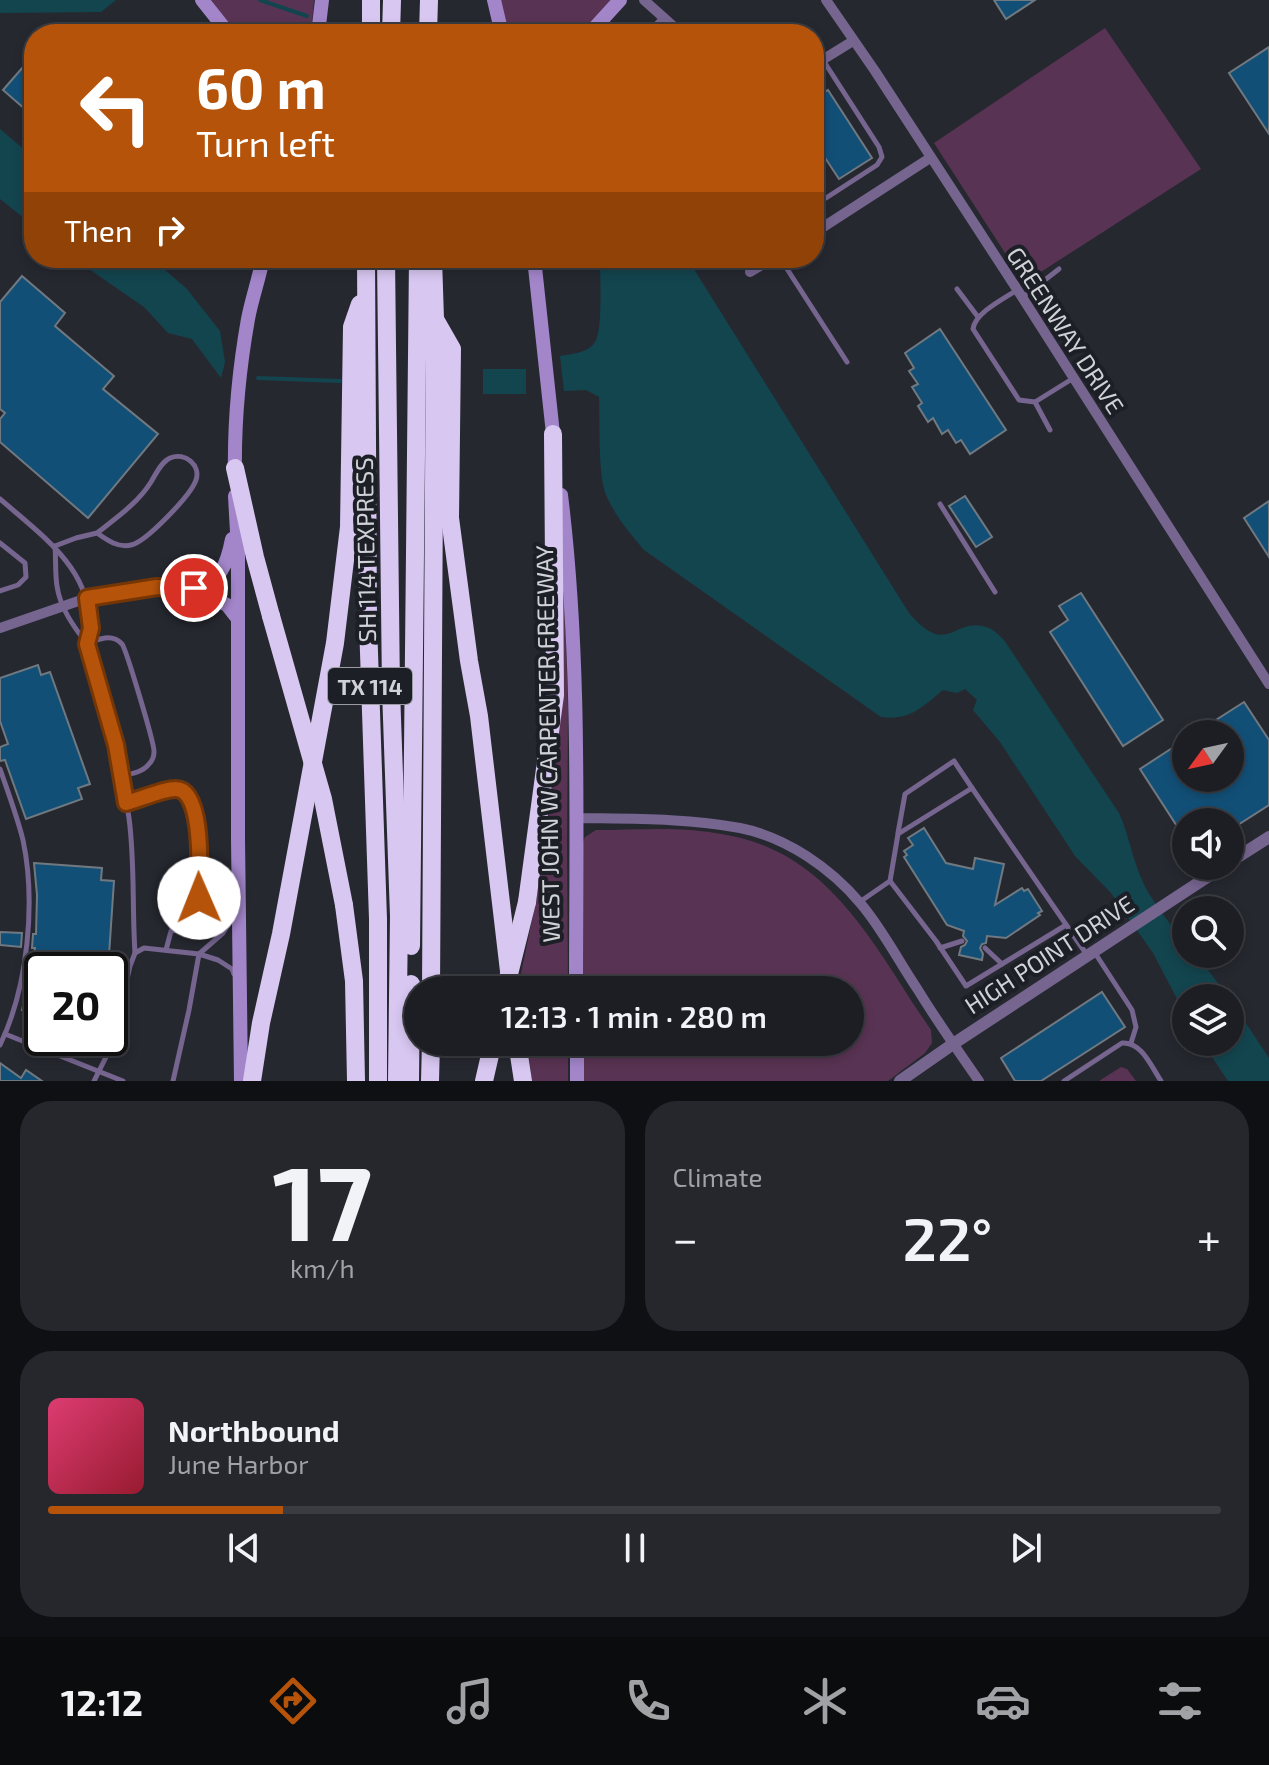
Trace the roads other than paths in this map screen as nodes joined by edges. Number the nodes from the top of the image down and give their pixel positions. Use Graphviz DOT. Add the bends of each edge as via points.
graph roads {
  1 [pos="202,0"];
  2 [pos="322,0"];
  3 [pos="371,0"];
  4 [pos="392,0"];
  5 [pos="417,0"];
  6 [pos="429,0"];
  7 [pos="494,0"];
  8 [pos="620,0"];
  9 [pos="644,0"];
  10 [pos="826,0"];
  11 [pos="663,17"];
  12 [pos="603,19"];
  13 [pos="221,24"];
  14 [pos="319,24"];
  15 [pos="371,24"];
  16 [pos="391,24"];
  17 [pos="417,24"];
  18 [pos="428,24"];
  19 [pos="500,24"];
  20 [pos="598,24"];
  21 [pos="609,24"];
  22 [pos="656,24"];
  23 [pos="671,24"];
  24 [pos="853,41"];
  25 [pos="824,58"];
  26 [pos="824,70"];
  27 [pos="930,158"];
  28 [pos="824,199"];
  29 [pos="824,227"];
  30 [pos="260,268"];
  31 [pos="366,268"];
  32 [pos="386,268"];
  33 [pos="418,268"];
  34 [pos="433,268"];
  35 [pos="535,268"];
  36 [pos="757,268"];
  37 [pos="786,268"];
  38 [pos="1059,269"];
  39 [pos="750,272"];
  40 [pos="957,289"];
  41 [pos="365,290"];
  42 [pos="1019,293"];
  43 [pos="978,317"];
  44 [pos="435,319"];
  45 [pos="847,362"];
  46 [pos="1073,379"];
  47 [pos="1035,402"];
  48 [pos="1050,430"];
  49 [pos="553,434"];
  50 [pos="235,468"];
  51 [pos="0,499"];
  52 [pos="940,504"];
  53 [pos="236,519"];
  54 [pos="97,533"];
  55 [pos="0,543"];
  56 [pos="55,546"];
  57 [pos="194,588"];
  58 [pos="0,591"];
  59 [pos="995,592"];
  60 [pos="87,598"];
  61 [pos="63,605"];
  62 [pos="238,619"];
  63 [pos="0,628"];
  64 [pos="87,644"];
  65 [pos="1269,684"];
  66 [pos="0,769"];
  67 [pos="121,776"];
  68 [pos="972,788"];
  69 [pos="126,803"];
  70 [pos="576,818"];
  71 [pos="898,834"];
  72 [pos="1269,837"];
  73 [pos="1244,853"];
  74 [pos="1202,880"];
  75 [pos="890,881"];
  76 [pos="860,902"];
  77 [pos="239,906"];
  78 [pos="1066,925"];
  79 [pos="962,941"];
  80 [pos="940,948"];
  81 [pos="985,948"];
  82 [pos="166,950"];
  83 [pos="135,953"];
  84 [pos="199,954"];
  85 [pos="1091,954"];
  86 [pos="1002,964"];
  87 [pos="431,976"];
  88 [pos="507,976"];
  89 [pos="511,976"];
  90 [pos="576,976"];
  91 [pos="240,982"];
  92 [pos="5,1034"];
  93 [pos="1131,1043"];
  94 [pos="953,1044"];
  95 [pos="0,1045"];
  96 [pos="431,1056"];
  97 [pos="490,1056"];
  98 [pos="519,1056"];
  99 [pos="577,1056"];
  100 [pos="98,1072"];
  101 [pos="1074,1078"];
  102 [pos="94,1081"];
  103 [pos="123,1081"];
  104 [pos="173,1081"];
  105 [pos="241,1081"];
  106 [pos="252,1081"];
  107 [pos="356,1081"];
  108 [pos="378,1081"];
  109 [pos="397,1081"];
  110 [pos="410,1081"];
  111 [pos="430,1081"];
  112 [pos="484,1081"];
  113 [pos="523,1081"];
  114 [pos="577,1081"];
  115 [pos="900,1081"];
  116 [pos="979,1081"];
  117 [pos="1064,1081"];
  118 [pos="1161,1081"];
  1 -- 13 [label="main road"];
  2 -- 14 [label="main road"];
  3 -- 15 [label="highway"];
  4 -- 16 [label="highway"];
  5 -- 17 [label="highway"];
  6 -- 18 [label="highway"];
  7 -- 19 [label="main road"];
  8 -- 12 [label="main road"];
  9 -- 11 [label="street"];
  10 -- 24 [label="street, GREENWAY DRIVE"];
  11 -- 22 [label="lane"];
  11 -- 23 [label="street"];
  12 -- 20 [label="main road"];
  12 -- 21 [label="lane"];
  24 -- 25 [label="street"];
  24 -- 27 [label="street, GREENWAY DRIVE"];
  26 -- 28 [label="lane" via="882,157"];
  27 -- 29 [label="street"];
  27 -- 42 [label="street, GREENWAY DRIVE"];
  30 -- 50 [label="main road" via="242,359"];
  31 -- 41 [label="highway, TX 114"];
  32 -- 109 [label="highway, SH 114 TEXPRESS" via="399,916"];
  33 -- 110 [label="highway, SH 114 TEXPRESS"];
  34 -- 44 [label="highway, TX 114"];
  35 -- 49 [label="main road, WEST JOHN W CARPENTER FREEWAY"];
  36 -- 39 [label="street"];
  37 -- 45 [label="lane"];
  38 -- 42 [label="lane"];
  40 -- 43 [label="lane"];
  41 -- 106 [label="highway" via="352,327 349,527 335,643"];
  41 -- 108 [label="highway, TX 114"];
  42 -- 43 [label="lane"];
  42 -- 46 [label="street, GREENWAY DRIVE"];
  43 -- 47 [label="lane" via="973,329 1015,396"];
  44 -- 87 [label="highway, TX 114"];
  44 -- 88 [label="highway" via="452,349 450,518 479,716"];
  46 -- 47 [label="lane"];
  46 -- 65 [label="street, GREENWAY DRIVE"];
  47 -- 48 [label="lane"];
  49 -- 70 [label="main road, WEST JOHN W CARPENTER FREEWAY" via="573,621"];
  49 -- 89 [label="highway, bridge" via="555,695 527,902"];
  50 -- 53 [label="main road"];
  50 -- 107 [label="highway, bridge" via="323,799 344,905 354,981"];
  51 -- 56 [label="lane"];
  52 -- 59 [label="lane"];
  53 -- 57 [label="main road" via="222,571 208,585"];
  53 -- 62 [label="main road"];
  54 -- 54 [label="lane" via="112,543 132,545 189,493 196,468 189,459 169,458 132,504"];
  54 -- 56 [label="lane"];
  55 -- 58 [label="lane" via="25,563 26,577"];
  56 -- 60 [label="lane"];
  56 -- 61 [label="lane"];
  57 -- 60 [label="street" via="157,587"];
  57 -- 62 [label="main road" via="227,605"];
  60 -- 61 [label="street"];
  60 -- 64 [label="lane"];
  61 -- 63 [label="street"];
  61 -- 64 [label="lane"];
  62 -- 77 [label="main road"];
  64 -- 67 [label="lane"];
  64 -- 67 [label="lane" via="112,638 122,645 154,752 137,773"];
  66 -- 92 [label="lane" via="22,839 30,902 23,971"];
  67 -- 69 [label="lane"];
  68 -- 71 [label="lane"];
  68 -- 71 [label="lane" via="954,761 905,794"];
  68 -- 78 [label="lane"];
  69 -- 82 [label="lane" via="175,789 190,797 195,811 197,919 189,929 171,931"];
  69 -- 83 [label="lane"];
  70 -- 76 [label="street" via="742,828 806,855"];
  70 -- 90 [label="main road, WEST JOHN W CARPENTER FREEWAY"];
  71 -- 75 [label="lane"];
  72 -- 73 [label="street"];
  74 -- 85 [label="street, HIGH POINT DRIVE"];
  75 -- 76 [label="lane"];
  75 -- 80 [label="lane"];
  76 -- 94 [label="street"];
  77 -- 84 [label="lane" via="223,933"];
  77 -- 91 [label="main road"];
  78 -- 85 [label="lane"];
  78 -- 86 [label="lane"];
  79 -- 80 [label="lane"];
  80 -- 86 [label="lane" via="966,986"];
  81 -- 86 [label="lane"];
  82 -- 83 [label="lane" via="144,948"];
  82 -- 84 [label="lane"];
  83 -- 100 [label="lane" via="113,1043"];
  84 -- 91 [label="lane" via="232,969"];
  84 -- 104 [label="lane"];
  85 -- 93 [label="lane" via="1132,1010 1136,1027"];
  85 -- 94 [label="street, HIGH POINT DRIVE"];
  91 -- 105 [label="main road"];
  92 -- 95 [label="lane"];
  92 -- 100 [label="lane"];
  93 -- 101 [label="lane" via="1122,1043"];
  93 -- 118 [label="lane"];
  94 -- 115 [label="street, HIGH POINT DRIVE"];
  94 -- 116 [label="street"];
  96 -- 111 [label="highway"];
  97 -- 112 [label="highway"];
  98 -- 113 [label="highway"];
  99 -- 114 [label="main road"];
  100 -- 102 [label="lane"];
  100 -- 103 [label="lane"];
  101 -- 117 [label="lane"];
}
